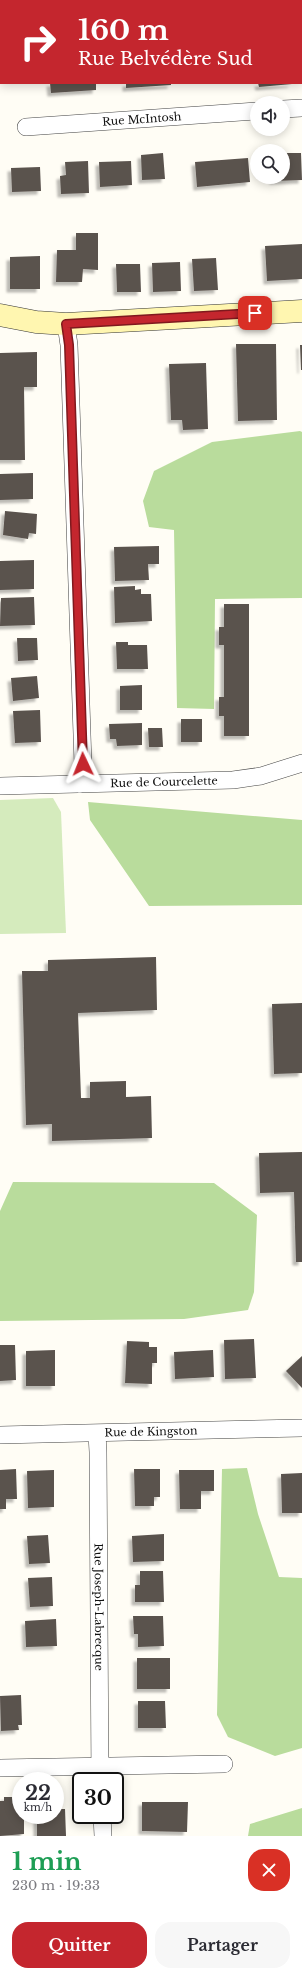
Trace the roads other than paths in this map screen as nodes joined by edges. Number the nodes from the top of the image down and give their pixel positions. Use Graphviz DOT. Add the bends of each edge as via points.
graph roads {
  1 [pos="302,108"];
  2 [pos="290,109"];
  3 [pos="250,111"];
  4 [pos="26,127"];
  5 [pos="302,311"];
  6 [pos="0,315"];
  7 [pos="66,324"];
  8 [pos="302,763"];
  9 [pos="80,784"];
  10 [pos="0,786"];
  11 [pos="302,1428"];
  12 [pos="97,1434"];
  13 [pos="0,1435"];
  14 [pos="224,1764"];
  15 [pos="0,1768"];
  16 [pos="72,1772"];
  17 [pos="100,1772"];
  18 [pos="124,1772"];
  19 [pos="102,1824"];
  20 [pos="103,1836"];
  1 -- 2 [label="street"];
  3 -- 4 [label="street, Rue McIntosh"];
  5 -- 7 [label="street"];
  6 -- 7 [label="street" via="36,322"];
  7 -- 9 [label="street" via="83,756"];
  8 -- 9 [label="street, Rue de Courcelette" via="261,776 232,780"];
  9 -- 10 [label="street, Rue de Courcelette"];
  11 -- 12 [label="street, Rue de Kingston"];
  12 -- 13 [label="street, Rue de Kingston"];
  12 -- 17 [label="street, Rue Joseph-Labrecque"];
  14 -- 18 [label="street"];
  15 -- 16 [label="street"];
  19 -- 20 [label="street"];
}
